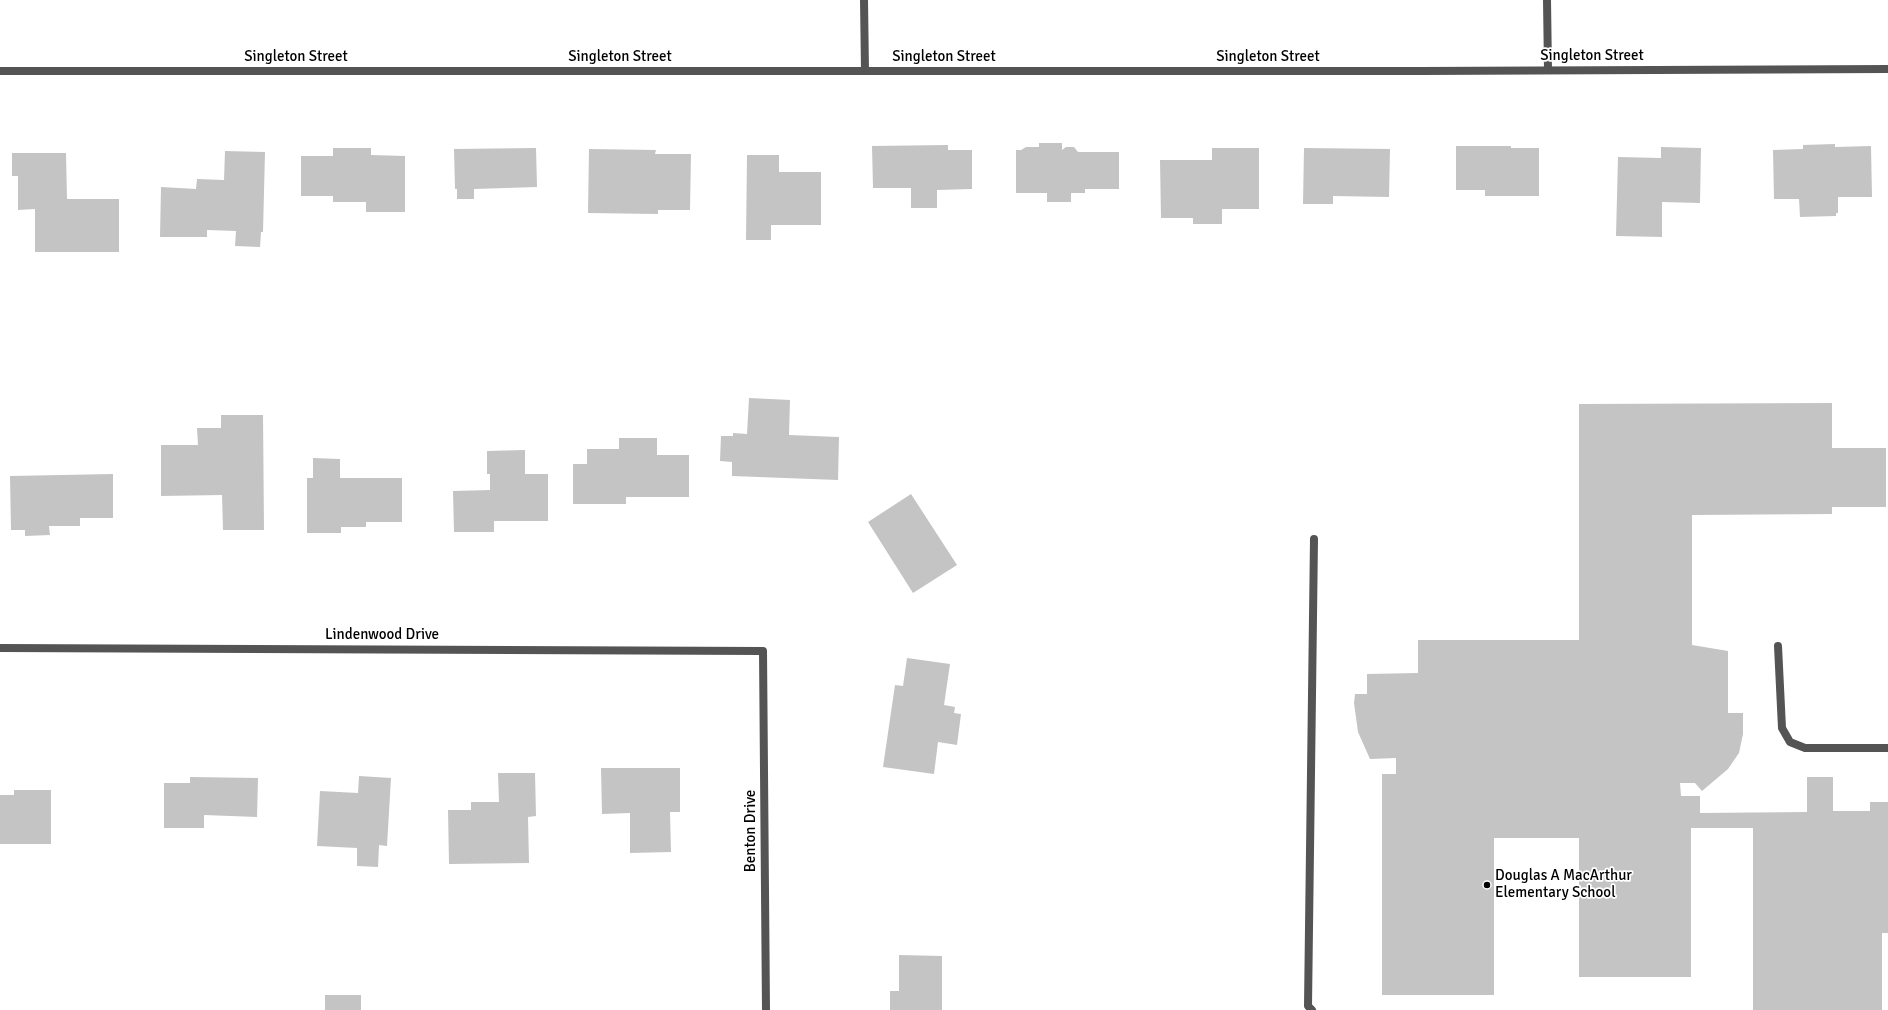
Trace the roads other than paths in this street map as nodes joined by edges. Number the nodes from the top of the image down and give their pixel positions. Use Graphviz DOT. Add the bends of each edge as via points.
graph roads {
  1 [pos="864,0"];
  2 [pos="1547,0"];
  3 [pos="1888,69"];
  4 [pos="1548,70"];
  5 [pos="0,71"];
  6 [pos="865,71"];
  7 [pos="1314,539"];
  8 [pos="1778,646"];
  9 [pos="0,648"];
  10 [pos="764,651"];
  11 [pos="1888,748"];
  12 [pos="766,1010"];
  13 [pos="1312,1010"];
  1 -- 6 [label="street"];
  2 -- 4 [label="street"];
  3 -- 4 [label="street, Singleton Street"];
  4 -- 6 [label="street, Singleton Street"];
  5 -- 6 [label="street, Singleton Street"];
  7 -- 13 [label="street" via="1308,1006"];
  8 -- 11 [label="street" via="1782,728 1790,742 1805,748"];
  9 -- 10 [label="street, Lindenwood Drive"];
  10 -- 12 [label="street, Benton Drive"];
}
